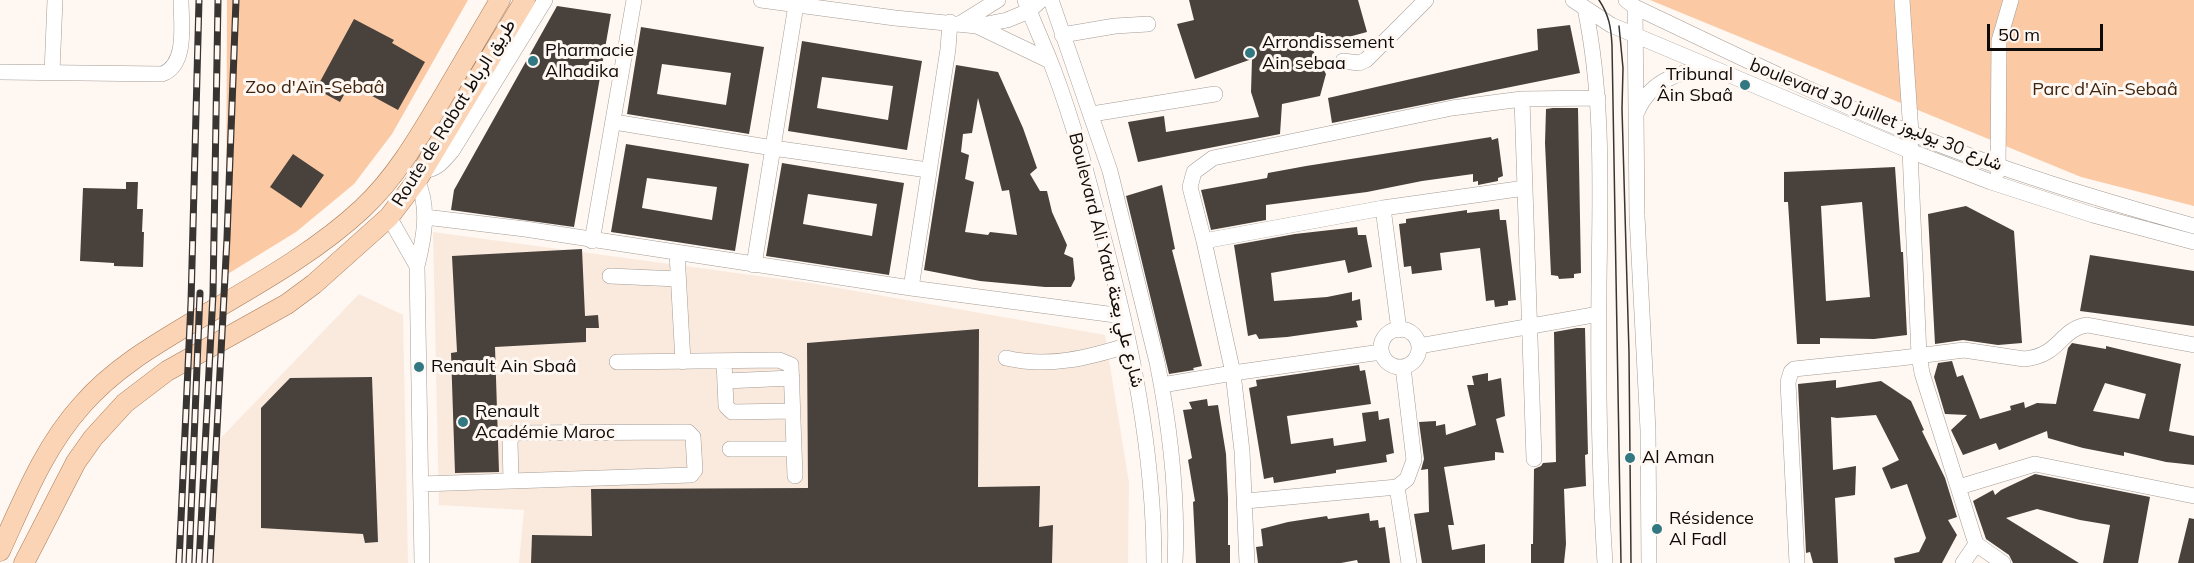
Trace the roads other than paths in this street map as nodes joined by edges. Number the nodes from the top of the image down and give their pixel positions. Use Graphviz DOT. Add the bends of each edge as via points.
graph roads {
  1 [pos="55,0"];
  2 [pos="181,0"];
  3 [pos="500,0"];
  4 [pos="525,0"];
  5 [pos="545,0"];
  6 [pos="634,0"];
  7 [pos="761,0"];
  8 [pos="998,0"];
  9 [pos="1041,0"];
  10 [pos="1052,0"];
  11 [pos="1426,0"];
  12 [pos="1902,0"];
  13 [pos="2011,0"];
  14 [pos="1630,3"];
  15 [pos="1579,4"];
  16 [pos="796,5"];
  17 [pos="1027,5"];
  18 [pos="955,23"];
  19 [pos="1148,24"];
  20 [pos="977,26"];
  21 [pos="1062,35"];
  22 [pos="1636,35"];
  23 [pos="1050,61"];
  24 [pos="1343,61"];
  25 [pos="0,72"];
  26 [pos="52,73"];
  27 [pos="1735,76"];
  28 [pos="1215,94"];
  29 [pos="1598,98"];
  30 [pos="1522,99"];
  31 [pos="1092,114"];
  32 [pos="1636,114"];
  33 [pos="614,122"];
  34 [pos="1911,133"];
  35 [pos="773,148"];
  36 [pos="1910,151"];
  37 [pos="1998,165"];
  38 [pos="928,170"];
  39 [pos="420,175"];
  40 [pos="1998,184"];
  41 [pos="1525,188"];
  42 [pos="1383,208"];
  43 [pos="389,217"];
  44 [pos="425,217"];
  45 [pos="2194,226"];
  46 [pos="592,241"];
  47 [pos="1204,241"];
  48 [pos="2194,242"];
  49 [pos="677,253"];
  50 [pos="754,265"];
  51 [pos="417,266"];
  52 [pos="610,276"];
  53 [pos="678,279"];
  54 [pos="910,288"];
  55 [pos="1599,314"];
  56 [pos="1124,316"];
  57 [pos="1529,326"];
  58 [pos="1399,330"];
  59 [pos="1129,345"];
  60 [pos="2194,345"];
  61 [pos="1419,346"];
  62 [pos="1381,352"];
  63 [pos="1919,356"];
  64 [pos="1006,358"];
  65 [pos="724,361"];
  66 [pos="683,362"];
  67 [pos="617,363"];
  68 [pos="1403,367"];
  69 [pos="1233,373"];
  70 [pos="792,378"];
  71 [pos="725,381"];
  72 [pos="1162,385"];
  73 [pos="793,411"];
  74 [pos="730,449"];
  75 [pos="794,449"];
  76 [pos="1534,459"];
  77 [pos="795,476"];
  78 [pos="511,481"];
  79 [pos="421,484"];
  80 [pos="1397,487"];
  81 [pos="1959,487"];
  82 [pos="2194,496"];
  83 [pos="1246,501"];
  84 [pos="1976,544"];
  85 [pos="0,551"];
  86 [pos="24,563"];
  87 [pos="422,563"];
  88 [pos="1154,563"];
  89 [pos="1176,563"];
  90 [pos="1248,563"];
  91 [pos="1409,563"];
  92 [pos="1605,563"];
  93 [pos="1649,563"];
  94 [pos="1797,563"];
  95 [pos="1963,563"];
  96 [pos="2003,563"];
  1 -- 26 [label="street"];
  2 -- 26 [label="street" via="179,56 168,72"];
  3 -- 85 [label="main road, Route de Rabat طريق الرباط" via="426,126 376,195 314,247 140,354 103,384 53,444"];
  4 -- 39 [label="main road, Route de Rabat طريق الرباط"];
  5 -- 39 [label="street" via="452,151 439,166"];
  6 -- 33 [label="street"];
  7 -- 16 [label="street"];
  8 -- 18 [label="street"];
  9 -- 17 [label="street"];
  10 -- 21 [label="street, Boulevard Ali Yata شارع علي يعتة"];
  11 -- 24 [label="street" via="1366,60"];
  12 -- 34 [label="street"];
  13 -- 37 [label="street" via="1999,41"];
  14 -- 22 [label="street"];
  14 -- 34 [label="street, boulevard 30 juillet شارع 30 يوليوز" via="1798,86"];
  15 -- 22 [label="street" via="1611,25"];
  15 -- 29 [label="street" via="1593,44"];
  16 -- 18 [label="street"];
  16 -- 35 [label="street"];
  17 -- 20 [label="street" via="1007,20"];
  17 -- 23 [label="street, Boulevard Ali Yata شارع علي يعتة"];
  18 -- 20 [label="street"];
  18 -- 38 [label="street"];
  19 -- 21 [label="street"];
  20 -- 23 [label="street"];
  21 -- 31 [label="street, Boulevard Ali Yata شارع علي يعتة"];
  22 -- 27 [label="street"];
  22 -- 32 [label="street"];
  23 -- 56 [label="street, Boulevard Ali Yata شارع علي يعتة" via="1089,180"];
  25 -- 26 [label="street"];
  27 -- 32 [label="street" via="1699,71 1675,76 1649,92"];
  27 -- 36 [label="street, boulevard 30 juillet شارع 30 يوليوز"];
  28 -- 31 [label="street"];
  29 -- 30 [label="street"];
  29 -- 55 [label="street"];
  30 -- 41 [label="street"];
  30 -- 47 [label="street" via="1452,108 1213,158 1194,172 1191,180"];
  31 -- 72 [label="street, Boulevard Ali Yata شارع علي يعتة" via="1122,215"];
  32 -- 93 [label="street"];
  33 -- 35 [label="street"];
  33 -- 46 [label="street"];
  34 -- 36 [label="street"];
  34 -- 37 [label="street, boulevard 30 juillet شارع 30 يوليوز"];
  35 -- 38 [label="street"];
  35 -- 50 [label="street"];
  36 -- 40 [label="street, boulevard 30 juillet شارع 30 يوليوز"];
  36 -- 63 [label="street"];
  37 -- 40 [label="street"];
  37 -- 45 [label="street, boulevard 30 juillet شارع 30 يوليوز"];
  38 -- 54 [label="street"];
  39 -- 43 [label="main road, Route de Rabat طريق الرباط"];
  39 -- 44 [label="street"];
  40 -- 48 [label="street, boulevard 30 juillet شارع 30 يوليوز"];
  41 -- 42 [label="street"];
  41 -- 57 [label="street"];
  42 -- 47 [label="street"];
  42 -- 58 [label="street"];
  43 -- 51 [label="street"];
  43 -- 86 [label="main road, Route de Rabat طريق الرباط" via="287,303 167,371 125,403 76,462"];
  44 -- 46 [label="street"];
  44 -- 51 [label="street"];
  46 -- 49 [label="street"];
  47 -- 69 [label="street"];
  49 -- 50 [label="street"];
  49 -- 53 [label="street"];
  50 -- 54 [label="street"];
  51 -- 79 [label="street"];
  52 -- 53 [label="street"];
  53 -- 66 [label="street"];
  54 -- 56 [label="street"];
  55 -- 57 [label="street"];
  55 -- 92 [label="street"];
  56 -- 59 [label="street, Boulevard Ali Yata شارع علي يعتة"];
  57 -- 61 [label="street"];
  57 -- 76 [label="street"];
  58 -- 61 [label="street" via="1414,336"];
  58 -- 62 [label="street" via="1385,337"];
  59 -- 64 [label="street" via="1055,363"];
  59 -- 88 [label="street, Boulevard Ali Yata شارع علي يعتة" via="1148,452"];
  60 -- 63 [label="street" via="2087,325 2075,328 2049,352 2033,358 1974,350"];
  61 -- 68 [label="street" via="1413,362"];
  62 -- 68 [label="street" via="1389,364"];
  62 -- 69 [label="street"];
  63 -- 81 [label="street"];
  63 -- 94 [label="street" via="1800,367 1791,372 1788,382"];
  65 -- 66 [label="street"];
  65 -- 70 [label="street" via="779,360 791,365"];
  65 -- 71 [label="street"];
  66 -- 67 [label="street"];
  68 -- 80 [label="street" via="1414,460 1407,479"];
  69 -- 72 [label="street"];
  69 -- 83 [label="street"];
  70 -- 71 [label="street"];
  70 -- 73 [label="street"];
  71 -- 73 [label="street" via="726,406 732,412"];
  72 -- 89 [label="street, Boulevard Ali Yata شارع علي يعتة" via="1176,507"];
  73 -- 75 [label="street"];
  74 -- 75 [label="street"];
  75 -- 77 [label="street"];
  78 -- 78 [label="street" via="510,441 514,433 688,432 693,437 695,470 691,475"];
  78 -- 79 [label="street"];
  79 -- 87 [label="street"];
  80 -- 83 [label="street"];
  80 -- 91 [label="street"];
  81 -- 82 [label="street" via="2035,464"];
  81 -- 84 [label="street"];
  83 -- 90 [label="street"];
  84 -- 95 [label="street"];
  84 -- 96 [label="street"];
}
